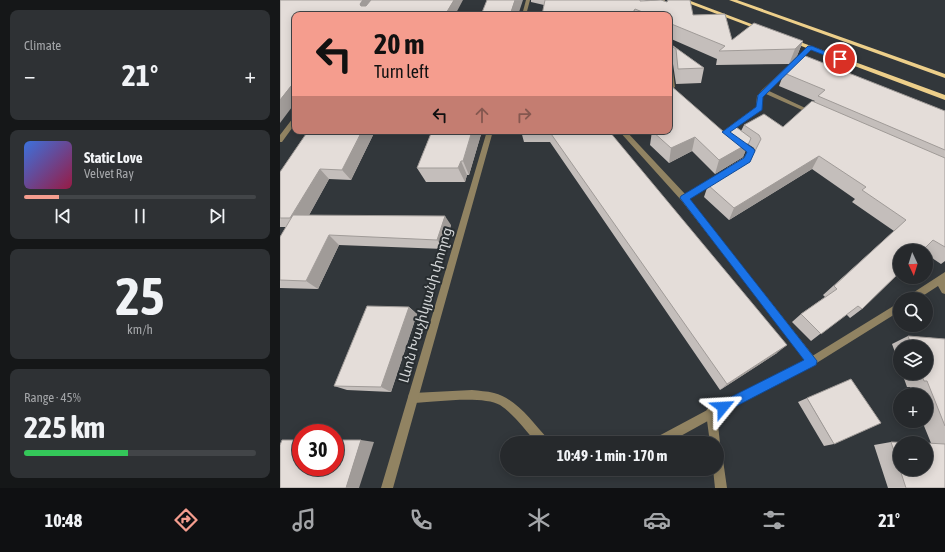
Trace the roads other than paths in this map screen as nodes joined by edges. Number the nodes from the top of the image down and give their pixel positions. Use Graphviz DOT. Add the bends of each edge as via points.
graph roads {
  1 [pos="528,0"];
  2 [pos="663,0"];
  3 [pos="683,0"];
  4 [pos="732,0"];
  5 [pos="525,12"];
  6 [pos="663,12"];
  7 [pos="773,34"];
  8 [pos="780,36"];
  9 [pos="810,48"];
  10 [pos="945,76"];
  11 [pos="764,91"];
  12 [pos="945,98"];
  13 [pos="822,117"];
  14 [pos="292,123"];
  15 [pos="489,134"];
  16 [pos="625,134"];
  17 [pos="280,140"];
  18 [pos="684,198"];
  19 [pos="942,278"];
  20 [pos="945,290"];
  21 [pos="921,292"];
  22 [pos="893,310"];
  23 [pos="812,361"];
  24 [pos="412,398"];
  25 [pos="710,413"];
  26 [pos="537,436"];
  27 [pos="669,436"];
  28 [pos="714,436"];
  29 [pos="719,476"];
  30 [pos="388,488"];
  31 [pos="721,488"];
  1 -- 5 [label="street"];
  2 -- 6 [label="street"];
  3 -- 7 [label="main road"];
  4 -- 10 [label="main road"];
  8 -- 9 [label="main road"];
  9 -- 11 [label="street"];
  9 -- 12 [label="main road"];
  11 -- 13 [label="street"];
  11 -- 18 [label="street" via="760,96 759,108 725,132 751,151 748,160"];
  14 -- 17 [label="street"];
  15 -- 24 [label="street, Լևոն Խաչիկյանի փողոց"];
  16 -- 18 [label="street"];
  18 -- 23 [label="street"];
  19 -- 20 [label="street"];
  19 -- 21 [label="street"];
  22 -- 23 [label="street"];
  23 -- 25 [label="street"];
  24 -- 26 [label="street" via="483,396 501,400"];
  24 -- 30 [label="street, Լևոն Խաչիկյանի փողոց"];
  25 -- 27 [label="street"];
  25 -- 28 [label="street"];
  29 -- 31 [label="street"];
}
